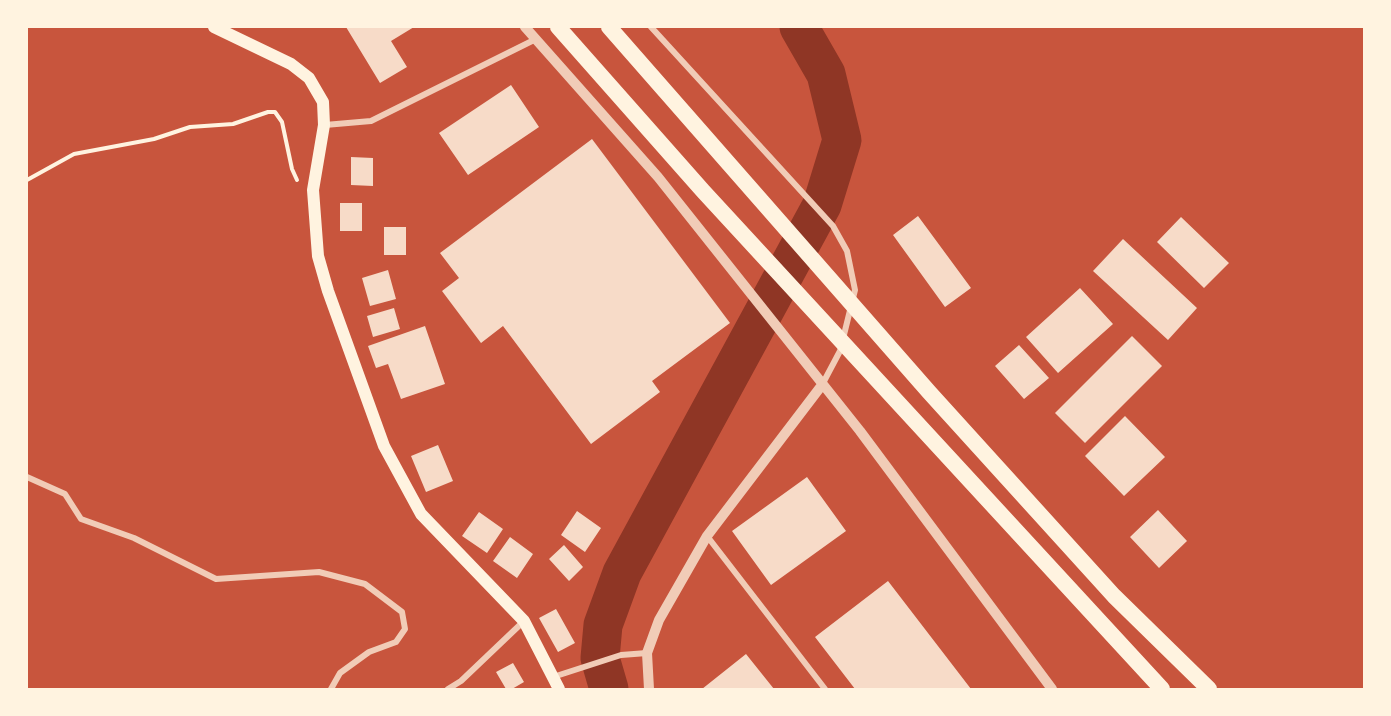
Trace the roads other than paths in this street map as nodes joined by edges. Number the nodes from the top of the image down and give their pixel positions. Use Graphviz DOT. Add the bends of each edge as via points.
graph roads {
  1 [pos="214,27"];
  2 [pos="525,27"];
  3 [pos="558,27"];
  4 [pos="609,27"];
  5 [pos="651,27"];
  6 [pos="536,39"];
  7 [pos="324,125"];
  8 [pos="822,385"];
  9 [pos="27,477"];
  10 [pos="706,536"];
  11 [pos="524,621"];
  12 [pos="647,653"];
  13 [pos="553,677"];
  14 [pos="330,689"];
  15 [pos="448,689"];
  16 [pos="559,689"];
  17 [pos="649,689"];
  18 [pos="825,689"];
  19 [pos="1052,689"];
  20 [pos="1162,689"];
  21 [pos="1209,689"];
  1 -- 7 [label="main road" via="291,64 309,78 323,102"];
  2 -- 6 [label="street"];
  3 -- 20 [label="highway" via="703,191"];
  4 -- 21 [label="highway" via="929,392 1114,596"];
  5 -- 8 [label="street" via="833,226 847,251 855,290 840,351"];
  6 -- 7 [label="street" via="371,121"];
  6 -- 8 [label="street" via="658,177"];
  7 -- 11 [label="main road" via="313,190 318,256 384,446 422,513"];
  8 -- 10 [label="street"];
  8 -- 19 [label="street"];
  9 -- 14 [label="street" via="65,494 81,519 134,538 216,579 319,572 365,584 402,612 405,629 396,642 369,652 340,673"];
  10 -- 12 [label="street" via="659,620"];
  10 -- 18 [label="street"];
  11 -- 13 [label="main road"];
  11 -- 15 [label="street"];
  12 -- 13 [label="street" via="621,654"];
  12 -- 17 [label="street"];
  13 -- 16 [label="main road"];
}
